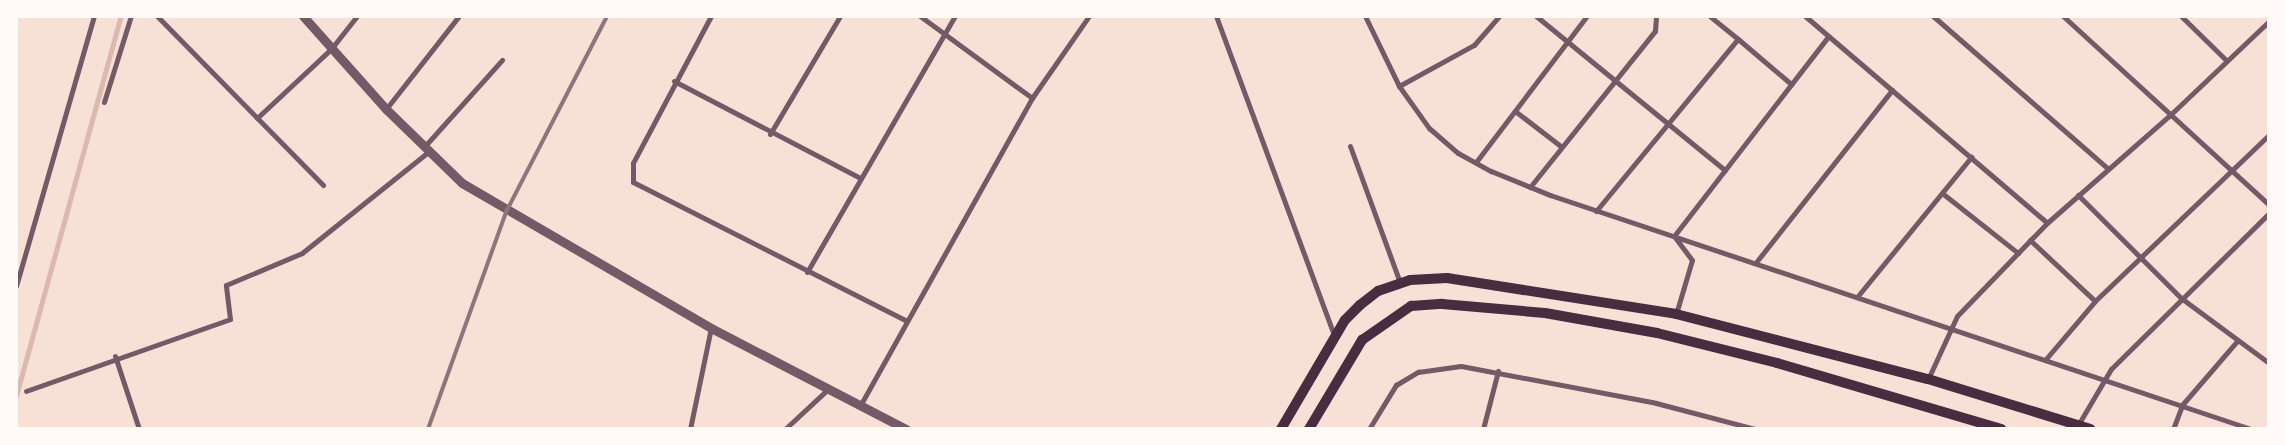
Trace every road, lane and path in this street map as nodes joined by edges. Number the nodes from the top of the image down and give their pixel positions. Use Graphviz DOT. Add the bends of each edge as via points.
graph roads {
  1 [pos="94,16"];
  2 [pos="131,16"];
  3 [pos="157,16"];
  4 [pos="303,16"];
  5 [pos="357,16"];
  6 [pos="459,16"];
  7 [pos="711,16"];
  8 [pos="840,16"];
  9 [pos="920,16"];
  10 [pos="955,16"];
  11 [pos="1089,16"];
  12 [pos="1216,16"];
  13 [pos="1365,16"];
  14 [pos="1499,16"];
  15 [pos="1536,16"];
  16 [pos="1586,16"];
  17 [pos="1656,16"];
  18 [pos="1710,16"];
  19 [pos="1805,16"];
  20 [pos="1933,16"];
  21 [pos="2063,16"];
  22 [pos="2181,16"];
  23 [pos="2269,21"];
  24 [pos="944,32"];
  25 [pos="1828,37"];
  26 [pos="1738,39"];
  27 [pos="1568,40"];
  28 [pos="331,49"];
  29 [pos="502,60"];
  30 [pos="2226,61"];
  31 [pos="674,82"];
  32 [pos="1615,82"];
  33 [pos="1791,84"];
  34 [pos="1399,86"];
  35 [pos="1892,90"];
  36 [pos="1032,98"];
  37 [pos="104,102"];
  38 [pos="386,109"];
  39 [pos="1515,111"];
  40 [pos="2169,116"];
  41 [pos="258,118"];
  42 [pos="1668,124"];
  43 [pos="770,134"];
  44 [pos="2269,135"];
  45 [pos="1350,146"];
  46 [pos="1562,147"];
  47 [pos="425,151"];
  48 [pos="1971,157"];
  49 [pos="1476,162"];
  50 [pos="2107,168"];
  51 [pos="1725,170"];
  52 [pos="2232,171"];
  53 [pos="860,178"];
  54 [pos="323,185"];
  55 [pos="1530,187"];
  56 [pos="1942,193"];
  57 [pos="2078,194"];
  58 [pos="2269,205"];
  59 [pos="1596,211"];
  60 [pos="2269,213"];
  61 [pos="2047,223"];
  62 [pos="1674,236"];
  63 [pos="2030,240"];
  64 [pos="2018,253"];
  65 [pos="2140,259"];
  66 [pos="1757,261"];
  67 [pos="807,272"];
  68 [pos="1400,284"];
  69 [pos="16,286"];
  70 [pos="1857,297"];
  71 [pos="2182,298"];
  72 [pos="2096,301"];
  73 [pos="1676,314"];
  74 [pos="905,320"];
  75 [pos="711,328"];
  76 [pos="1948,329"];
  77 [pos="1335,337"];
  78 [pos="2237,341"];
  79 [pos="115,356"];
  80 [pos="2045,360"];
  81 [pos="2269,363"];
  82 [pos="1498,371"];
  83 [pos="2102,378"];
  84 [pos="1928,379"];
  85 [pos="828,388"];
  86 [pos="26,391"];
  87 [pos="862,404"];
  88 [pos="2182,405"];
  89 [pos="2078,424"];
  90 [pos="139,429"];
  91 [pos="690,429"];
  92 [pos="785,429"];
  93 [pos="906,429"];
  94 [pos="1281,429"];
  95 [pos="1309,429"];
  96 [pos="1369,429"];
  97 [pos="1482,429"];
  98 [pos="1755,429"];
  99 [pos="2001,429"];
  100 [pos="2092,429"];
  101 [pos="2173,429"];
  102 [pos="2251,429"];
  1 -- 69 [label="street"];
  2 -- 37 [label="street"];
  3 -- 41 [label="street"];
  4 -- 28 [label="street"];
  5 -- 28 [label="street"];
  6 -- 38 [label="street"];
  7 -- 31 [label="street"];
  8 -- 43 [label="street"];
  9 -- 24 [label="street"];
  10 -- 24 [label="street"];
  11 -- 36 [label="street"];
  12 -- 77 [label="street"];
  13 -- 34 [label="street"];
  14 -- 34 [label="street" via="1474,45"];
  15 -- 27 [label="street"];
  16 -- 27 [label="street"];
  17 -- 32 [label="street" via="1657,28"];
  18 -- 26 [label="street"];
  19 -- 25 [label="street"];
  20 -- 50 [label="street"];
  21 -- 40 [label="street"];
  22 -- 30 [label="street"];
  23 -- 30 [label="street"];
  24 -- 36 [label="street"];
  24 -- 53 [label="street"];
  25 -- 33 [label="street"];
  25 -- 35 [label="street"];
  26 -- 33 [label="street"];
  26 -- 42 [label="street"];
  27 -- 32 [label="street"];
  27 -- 39 [label="street"];
  28 -- 38 [label="street"];
  28 -- 41 [label="street"];
  29 -- 47 [label="street"];
  30 -- 40 [label="street"];
  31 -- 43 [label="street"];
  31 -- 67 [label="street" via="633,163 633,182"];
  32 -- 42 [label="street"];
  32 -- 46 [label="street"];
  33 -- 51 [label="street"];
  34 -- 49 [label="street" via="1442,141"];
  35 -- 48 [label="street"];
  35 -- 66 [label="street"];
  36 -- 74 [label="street"];
  38 -- 47 [label="street"];
  39 -- 46 [label="street"];
  39 -- 49 [label="street"];
  40 -- 50 [label="street"];
  40 -- 52 [label="street"];
  41 -- 54 [label="street"];
  42 -- 51 [label="street"];
  42 -- 59 [label="street"];
  43 -- 53 [label="street"];
  44 -- 52 [label="street"];
  45 -- 68 [label="street"];
  46 -- 55 [label="street"];
  47 -- 75 [label="street" via="506,212"];
  47 -- 79 [label="street" via="302,253 226,285 230,319"];
  48 -- 56 [label="street"];
  48 -- 61 [label="street"];
  49 -- 55 [label="street"];
  50 -- 57 [label="street"];
  51 -- 62 [label="street"];
  52 -- 58 [label="street"];
  52 -- 65 [label="street"];
  53 -- 67 [label="street"];
  55 -- 59 [label="street"];
  56 -- 64 [label="street"];
  56 -- 70 [label="street"];
  57 -- 61 [label="street"];
  57 -- 65 [label="street"];
  59 -- 62 [label="street"];
  60 -- 71 [label="street"];
  61 -- 63 [label="street"];
  62 -- 66 [label="street"];
  62 -- 73 [label="street" via="1692,260"];
  63 -- 64 [label="street"];
  63 -- 72 [label="street"];
  64 -- 76 [label="street"];
  65 -- 71 [label="street"];
  65 -- 72 [label="street"];
  66 -- 70 [label="street"];
  67 -- 74 [label="street"];
  68 -- 73 [label="main road" via="1447,278"];
  68 -- 77 [label="main road" via="1378,291 1360,305"];
  70 -- 76 [label="street"];
  71 -- 78 [label="street"];
  71 -- 83 [label="street"];
  72 -- 80 [label="street"];
  73 -- 84 [label="main road"];
  74 -- 87 [label="street"];
  75 -- 85 [label="street"];
  75 -- 91 [label="street"];
  76 -- 80 [label="street"];
  76 -- 84 [label="street"];
  77 -- 94 [label="main road"];
  78 -- 81 [label="street"];
  78 -- 88 [label="street"];
  79 -- 86 [label="street"];
  79 -- 90 [label="street"];
  80 -- 83 [label="street"];
  82 -- 96 [label="street" via="1461,366 1418,372 1396,385"];
  82 -- 97 [label="street"];
  82 -- 98 [label="street" via="1656,402"];
  83 -- 88 [label="street"];
  83 -- 89 [label="street"];
  84 -- 89 [label="main road"];
  85 -- 87 [label="street"];
  85 -- 92 [label="street"];
  87 -- 93 [label="street"];
  88 -- 101 [label="street"];
  88 -- 102 [label="street"];
  89 -- 100 [label="main road"];
  95 -- 99 [label="main road" via="1362,340 1411,306 1442,304 1545,313 1649,332 1777,363"];
}
